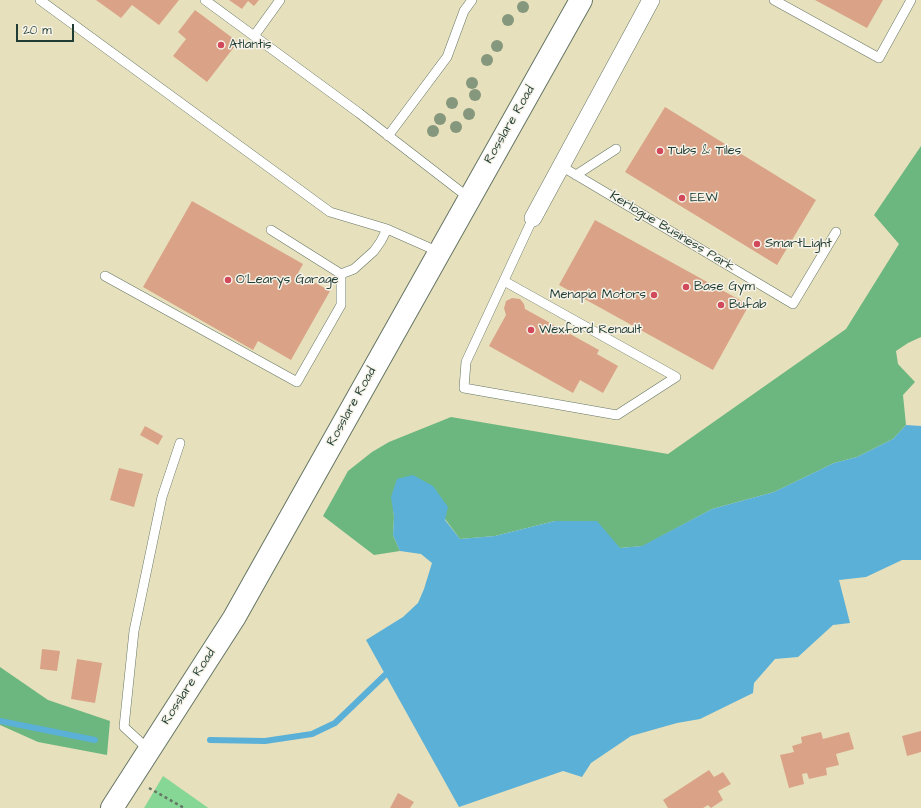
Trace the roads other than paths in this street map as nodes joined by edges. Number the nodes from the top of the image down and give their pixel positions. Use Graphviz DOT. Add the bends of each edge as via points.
graph roads {
  1 [pos="40,0"];
  2 [pos="205,0"];
  3 [pos="280,0"];
  4 [pos="472,0"];
  5 [pos="581,0"];
  6 [pos="652,0"];
  7 [pos="774,0"];
  8 [pos="911,0"];
  9 [pos="254,36"];
  10 [pos="388,136"];
  11 [pos="616,149"];
  12 [pos="568,170"];
  13 [pos="469,198"];
  14 [pos="533,218"];
  15 [pos="387,229"];
  16 [pos="271,230"];
  17 [pos="836,232"];
  18 [pos="439,252"];
  19 [pos="341,274"];
  20 [pos="105,276"];
  21 [pos="504,281"];
  22 [pos="180,443"];
  23 [pos="149,750"];
  24 [pos="112,808"];
  1 -- 15 [label="lane" via="330,212"];
  2 -- 9 [label="lane"];
  3 -- 9 [label="lane"];
  4 -- 10 [label="lane" via="464,11 447,57"];
  5 -- 13 [label="main road, Rosslare Road"];
  6 -- 12 [label="street"];
  7 -- 8 [label="lane" via="878,58"];
  9 -- 10 [label="lane"];
  10 -- 13 [label="lane"];
  11 -- 12 [label="lane"];
  12 -- 14 [label="street"];
  12 -- 17 [label="lane, Kerlogue Business Park" via="793,304"];
  13 -- 18 [label="main road, Rosslare Road"];
  14 -- 21 [label="lane"];
  15 -- 18 [label="lane"];
  15 -- 19 [label="lane" via="374,251 354,269"];
  16 -- 19 [label="lane"];
  18 -- 23 [label="main road, Rosslare Road" via="234,618"];
  19 -- 20 [label="lane" via="341,305 297,382"];
  21 -- 21 [label="lane" via="466,362 464,388 617,415 676,377"];
  22 -- 23 [label="lane" via="162,497 134,631 124,727"];
  23 -- 24 [label="main road, Rosslare Road"];
}
